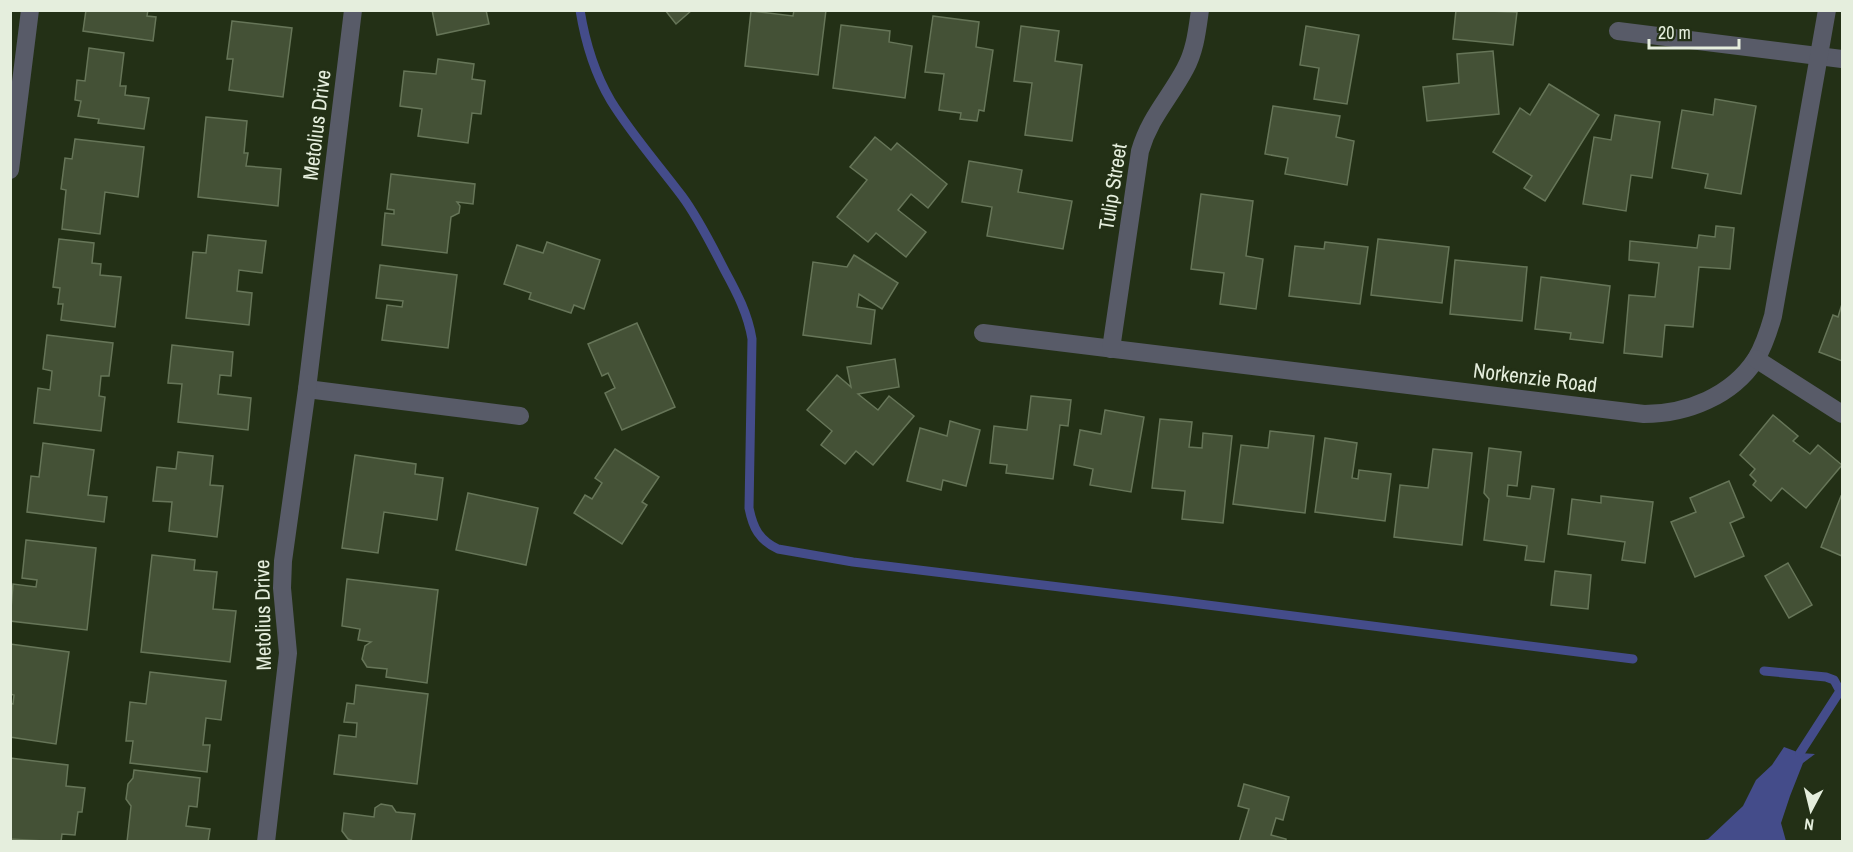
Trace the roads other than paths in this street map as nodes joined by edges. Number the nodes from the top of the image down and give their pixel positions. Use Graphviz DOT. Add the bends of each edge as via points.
graph roads {
  1 [pos="30,10"];
  2 [pos="352,10"];
  3 [pos="1200,10"];
  4 [pos="1827,10"];
  5 [pos="1618,31"];
  6 [pos="1820,57"];
  7 [pos="1842,59"];
  8 [pos="10,170"];
  9 [pos="983,333"];
  10 [pos="1111,349"];
  11 [pos="1756,359"];
  12 [pos="307,389"];
  13 [pos="1842,414"];
  14 [pos="520,416"];
  15 [pos="266,842"];
  1 -- 8 [label="street"];
  2 -- 12 [label="street, Metolius Drive"];
  3 -- 10 [label="street, Tulip Street" via="1191,57 1146,130 1140,151"];
  4 -- 6 [label="street, Norkenzie Road"];
  5 -- 6 [label="street"];
  6 -- 7 [label="street"];
  6 -- 11 [label="street, Norkenzie Road" via="1773,316"];
  9 -- 10 [label="street, Norkenzie Road"];
  10 -- 11 [label="street, Norkenzie Road" via="1644,414 1680,411 1696,405 1732,385"];
  11 -- 13 [label="street"];
  12 -- 14 [label="street"];
  12 -- 15 [label="street, Metolius Drive" via="283,561 288,663"];
}
